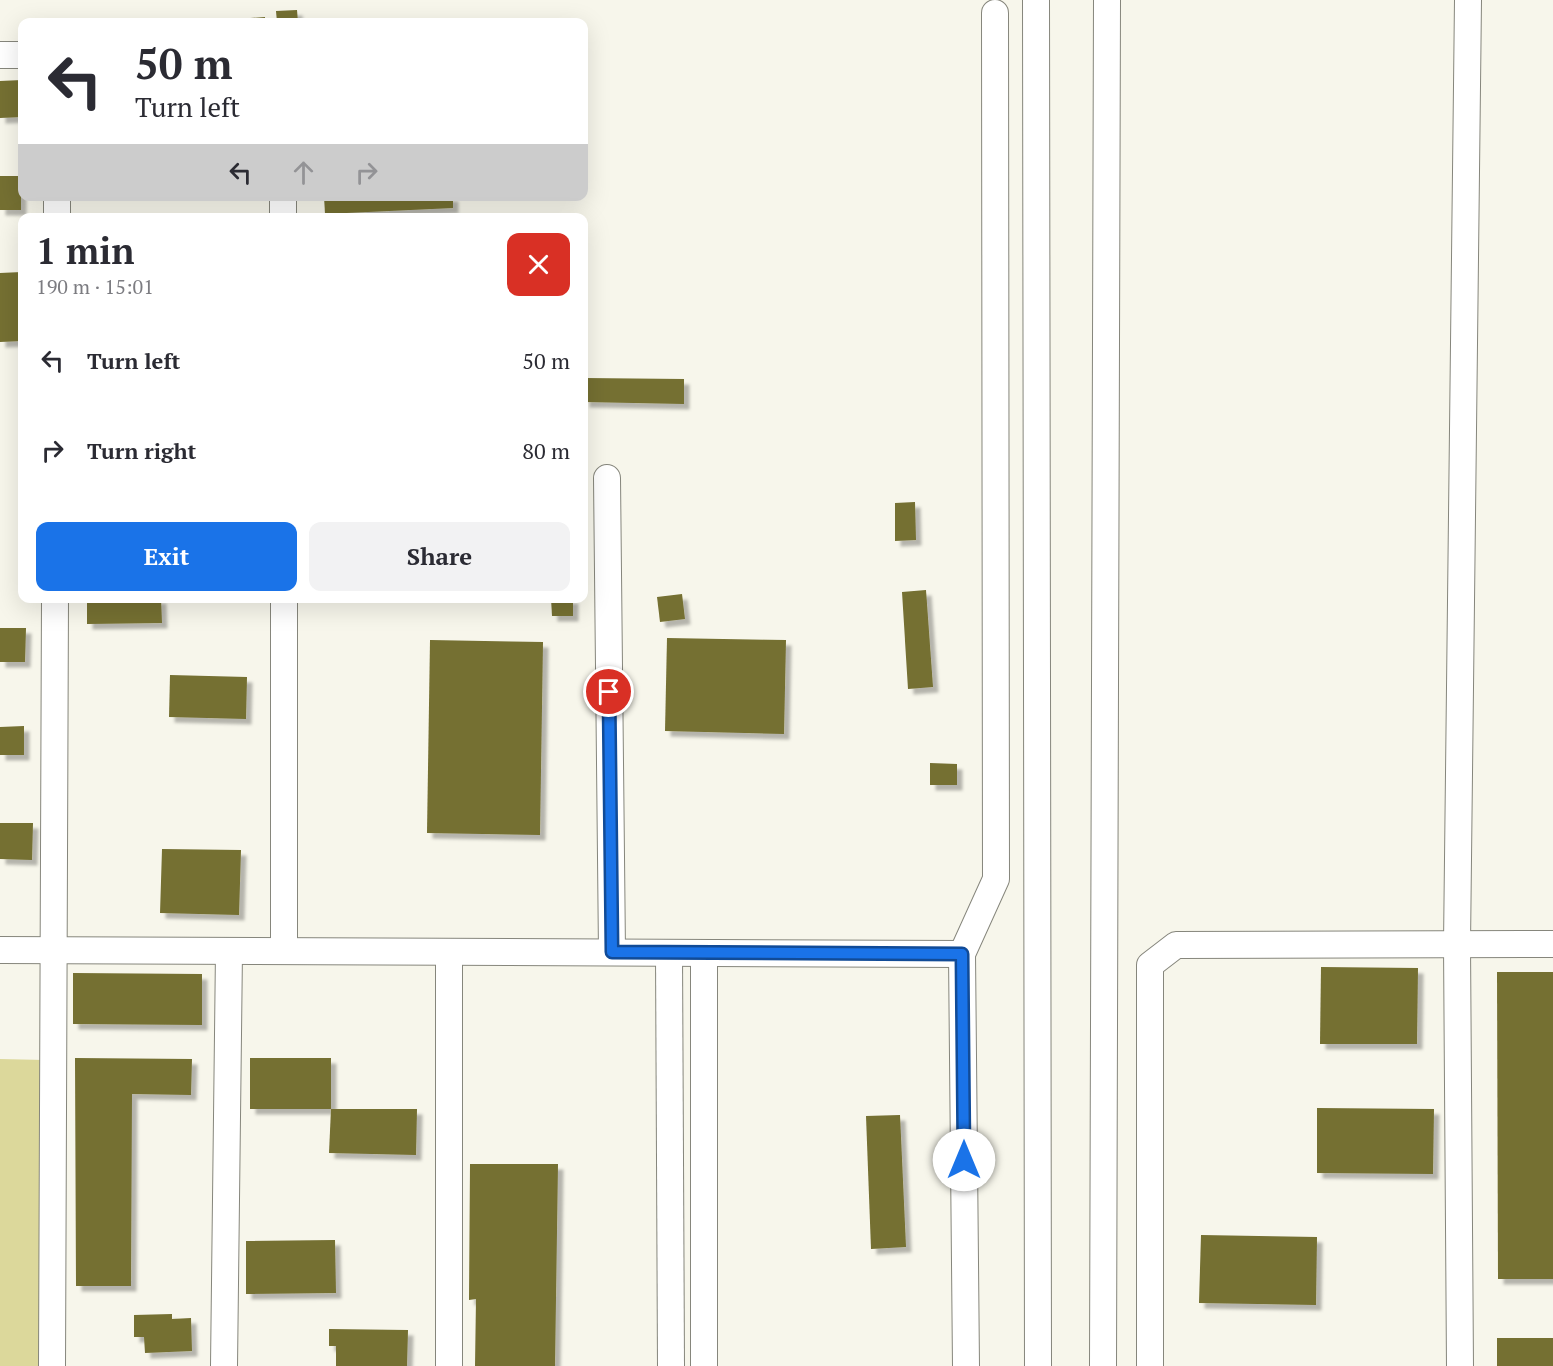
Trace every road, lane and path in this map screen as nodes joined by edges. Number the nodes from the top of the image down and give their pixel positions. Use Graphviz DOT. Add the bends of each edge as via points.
graph roads {
  1 [pos="1036,0"];
  2 [pos="1107,0"];
  3 [pos="1468,0"];
  4 [pos="996,13"];
  5 [pos="0,55"];
  6 [pos="18,55"];
  7 [pos="607,478"];
  8 [pos="55,603"];
  9 [pos="284,603"];
  10 [pos="1553,944"];
  11 [pos="1457,945"];
  12 [pos="0,950"];
  13 [pos="54,950"];
  14 [pos="229,951"];
  15 [pos="284,951"];
  16 [pos="449,952"];
  17 [pos="612,952"];
  18 [pos="669,953"];
  19 [pos="704,953"];
  20 [pos="962,954"];
  21 [pos="52,1366"];
  22 [pos="224,1366"];
  23 [pos="449,1366"];
  24 [pos="671,1366"];
  25 [pos="704,1366"];
  26 [pos="966,1366"];
  27 [pos="1038,1366"];
  28 [pos="1103,1366"];
  29 [pos="1150,1366"];
  30 [pos="1461,1366"];
  1 -- 27 [label="street"];
  2 -- 28 [label="street"];
  3 -- 11 [label="street"];
  4 -- 20 [label="street" via="996,879"];
  5 -- 6 [label="street"];
  7 -- 17 [label="street"];
  8 -- 13 [label="street"];
  9 -- 15 [label="street"];
  10 -- 11 [label="street"];
  11 -- 29 [label="street" via="1176,945 1150,965"];
  11 -- 30 [label="street"];
  12 -- 13 [label="street"];
  13 -- 14 [label="street"];
  13 -- 21 [label="street"];
  14 -- 15 [label="street"];
  14 -- 22 [label="street"];
  15 -- 16 [label="street"];
  16 -- 17 [label="street"];
  16 -- 23 [label="street"];
  17 -- 18 [label="street"];
  18 -- 19 [label="street"];
  18 -- 24 [label="street"];
  19 -- 20 [label="street"];
  19 -- 25 [label="street"];
  20 -- 26 [label="street"];
}
